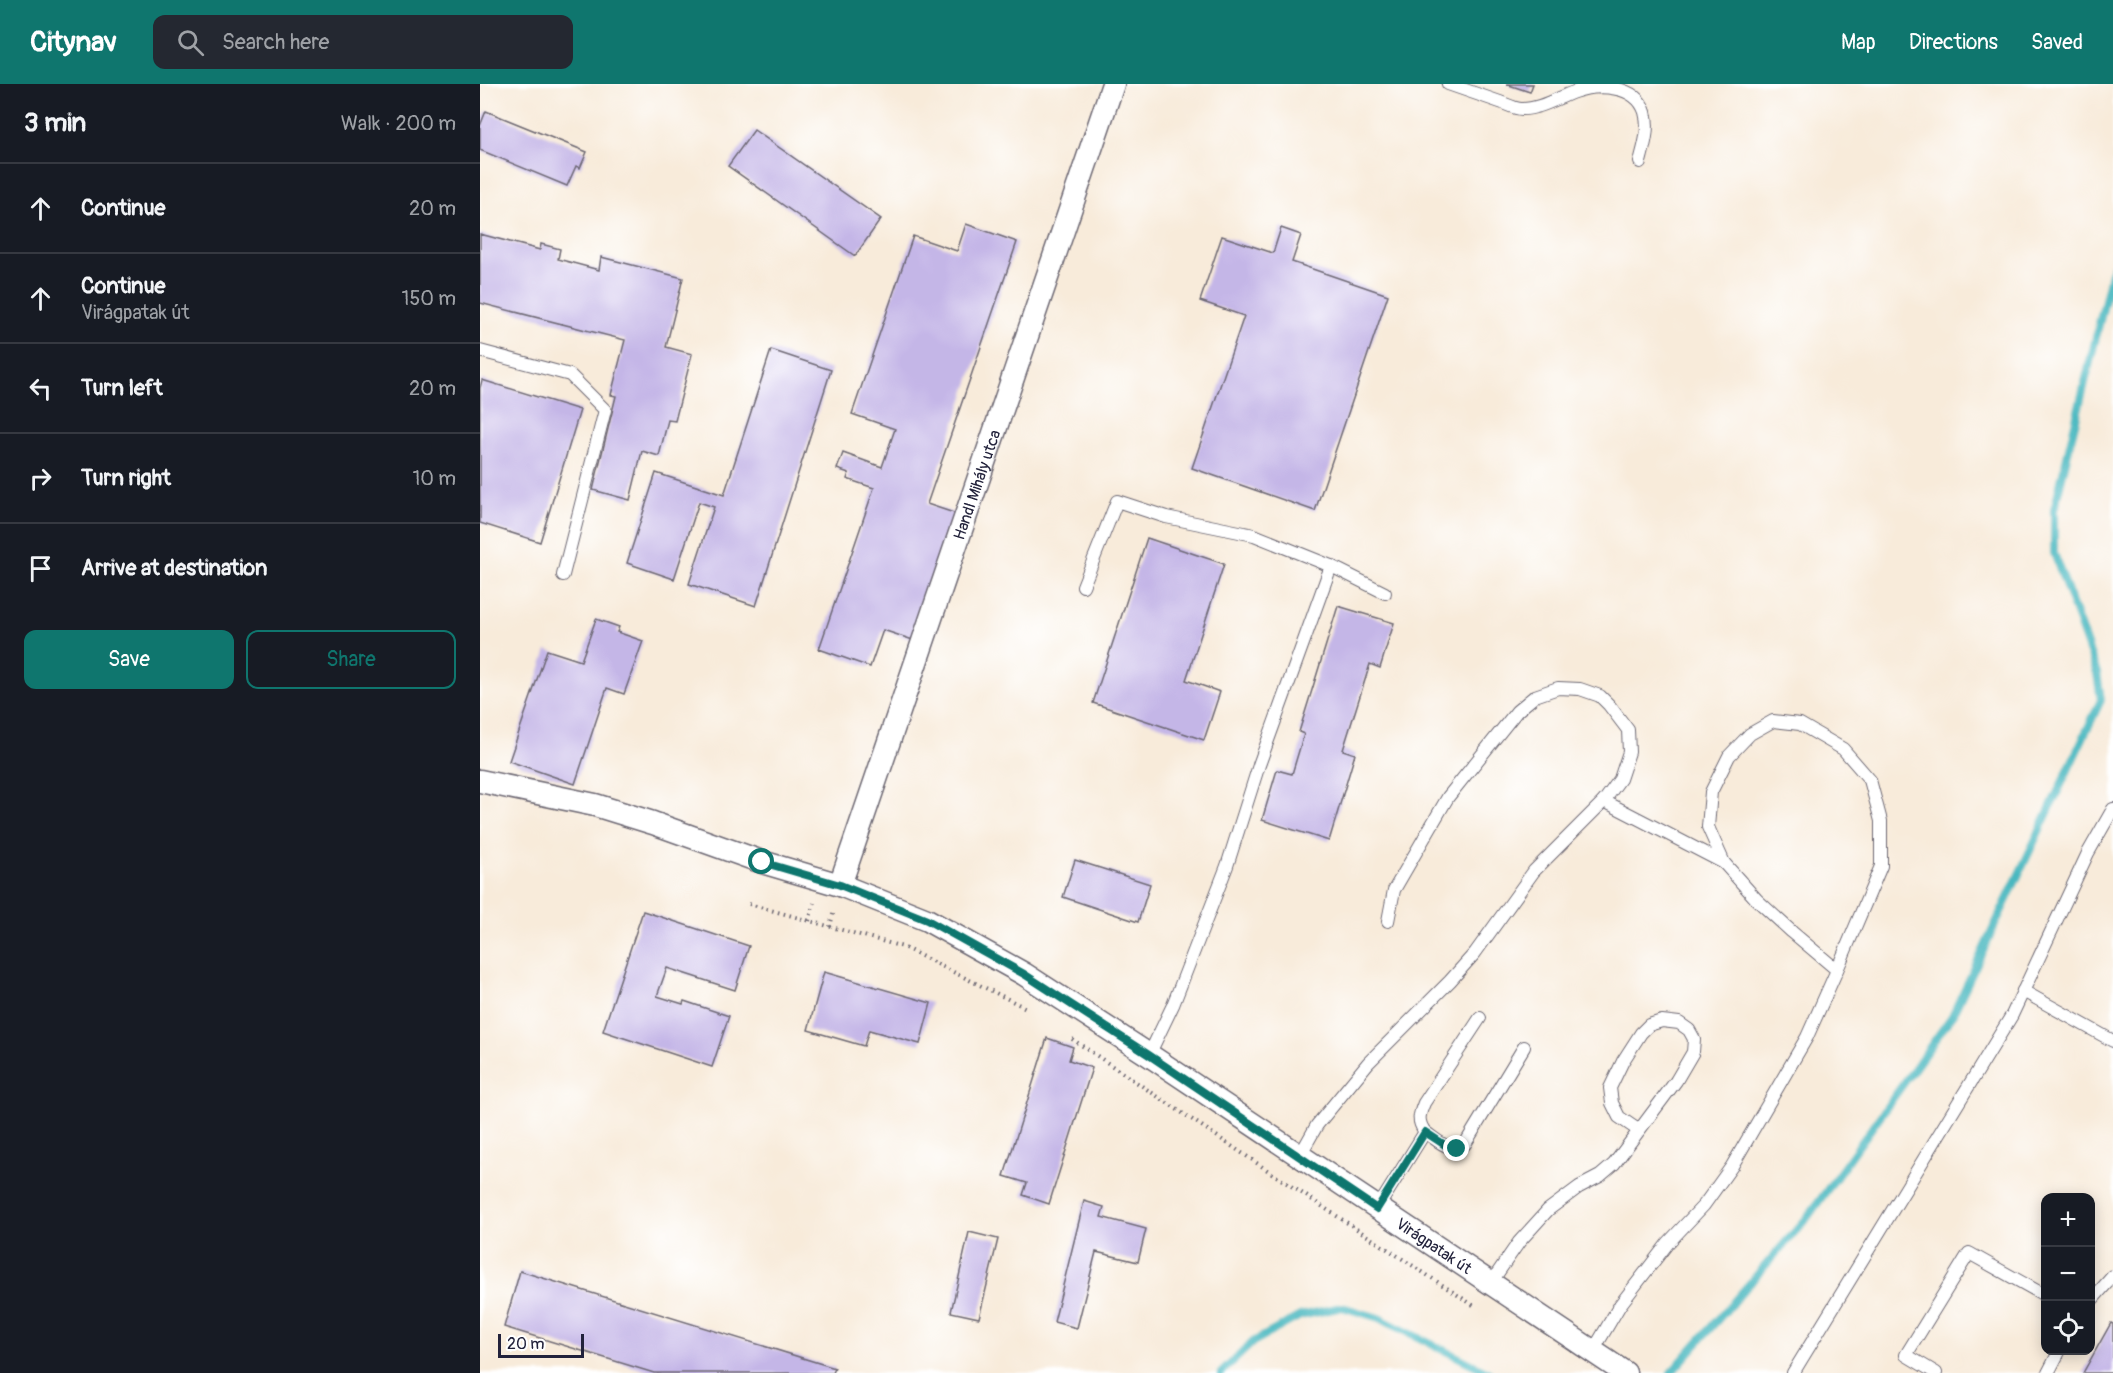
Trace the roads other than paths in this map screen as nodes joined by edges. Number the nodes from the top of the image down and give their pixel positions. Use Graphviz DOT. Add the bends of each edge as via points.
graph roads {
  1 [pos="1113,84"];
  2 [pos="1448,84"];
  3 [pos="1641,162"];
  4 [pos="480,351"];
  5 [pos="1330,566"];
  6 [pos="563,575"];
  7 [pos="1083,586"];
  8 [pos="1384,593"];
  9 [pos="480,781"];
  10 [pos="1604,801"];
  11 [pos="2113,809"];
  12 [pos="1724,863"];
  13 [pos="840,885"];
  14 [pos="1388,921"];
  15 [pos="1837,970"];
  16 [pos="2022,991"];
  17 [pos="1480,1018"];
  18 [pos="2113,1041"];
  19 [pos="1524,1047"];
  20 [pos="1149,1055"];
  21 [pos="1638,1130"];
  22 [pos="1425,1132"];
  23 [pos="1299,1157"];
  24 [pos="1377,1209"];
  25 [pos="2113,1275"];
  26 [pos="1490,1284"];
  27 [pos="2041,1293"];
  28 [pos="2092,1301"];
  29 [pos="1593,1351"];
  30 [pos="2057,1355"];
  31 [pos="1624,1373"];
  32 [pos="1793,1373"];
  33 [pos="1936,1373"];
  34 [pos="2048,1373"];
  1 -- 13 [label="street, Handl Mihály utca"];
  2 -- 3 [label="lane" via="1521,109 1594,87 1631,94 1640,102 1646,120"];
  4 -- 6 [label="lane" via="570,375 605,410"];
  5 -- 7 [label="lane" via="1254,535 1166,517 1117,501"];
  5 -- 8 [label="lane"];
  5 -- 20 [label="lane" via="1227,866 1173,1005"];
  9 -- 13 [label="street, Virágpatak út" via="595,805"];
  10 -- 12 [label="lane"];
  10 -- 14 [label="lane" via="1620,779 1629,752 1628,730 1600,696 1580,689 1558,688 1535,696 1517,711 1449,797 1394,890"];
  10 -- 23 [label="lane" via="1534,871 1475,953 1368,1063 1317,1125"];
  11 -- 16 [label="lane"];
  12 -- 15 [label="lane" via="1757,900"];
  12 -- 15 [label="lane" via="1708,827 1711,792 1729,756 1750,734 1773,721 1800,724 1843,749 1870,780 1881,821 1881,866"];
  13 -- 20 [label="street, Virágpatak út" via="927,920 1024,974"];
  15 -- 29 [label="lane" via="1807,1037 1732,1166 1620,1305"];
  16 -- 18 [label="lane"];
  16 -- 32 [label="lane" via="2012,1015"];
  17 -- 22 [label="lane" via="1419,1114 1419,1124"];
  19 -- 22 [label="lane" via="1465,1144 1457,1149 1448,1147"];
  20 -- 23 [label="street, Virágpatak út"];
  21 -- 21 [label="lane" via="1693,1052 1694,1040 1679,1023 1662,1021 1649,1025 1623,1061 1610,1088 1619,1117"];
  21 -- 26 [label="lane" via="1614,1164 1548,1210 1519,1242"];
  22 -- 24 [label="lane"];
  23 -- 24 [label="street, Virágpatak út"];
  24 -- 26 [label="street, Virágpatak út"];
  25 -- 28 [label="lane"];
  26 -- 29 [label="street, Virágpatak út"];
  27 -- 33 [label="lane" via="1969,1252 1906,1355"];
  29 -- 31 [label="street, Virágpatak út"];
  30 -- 34 [label="lane"];
}
